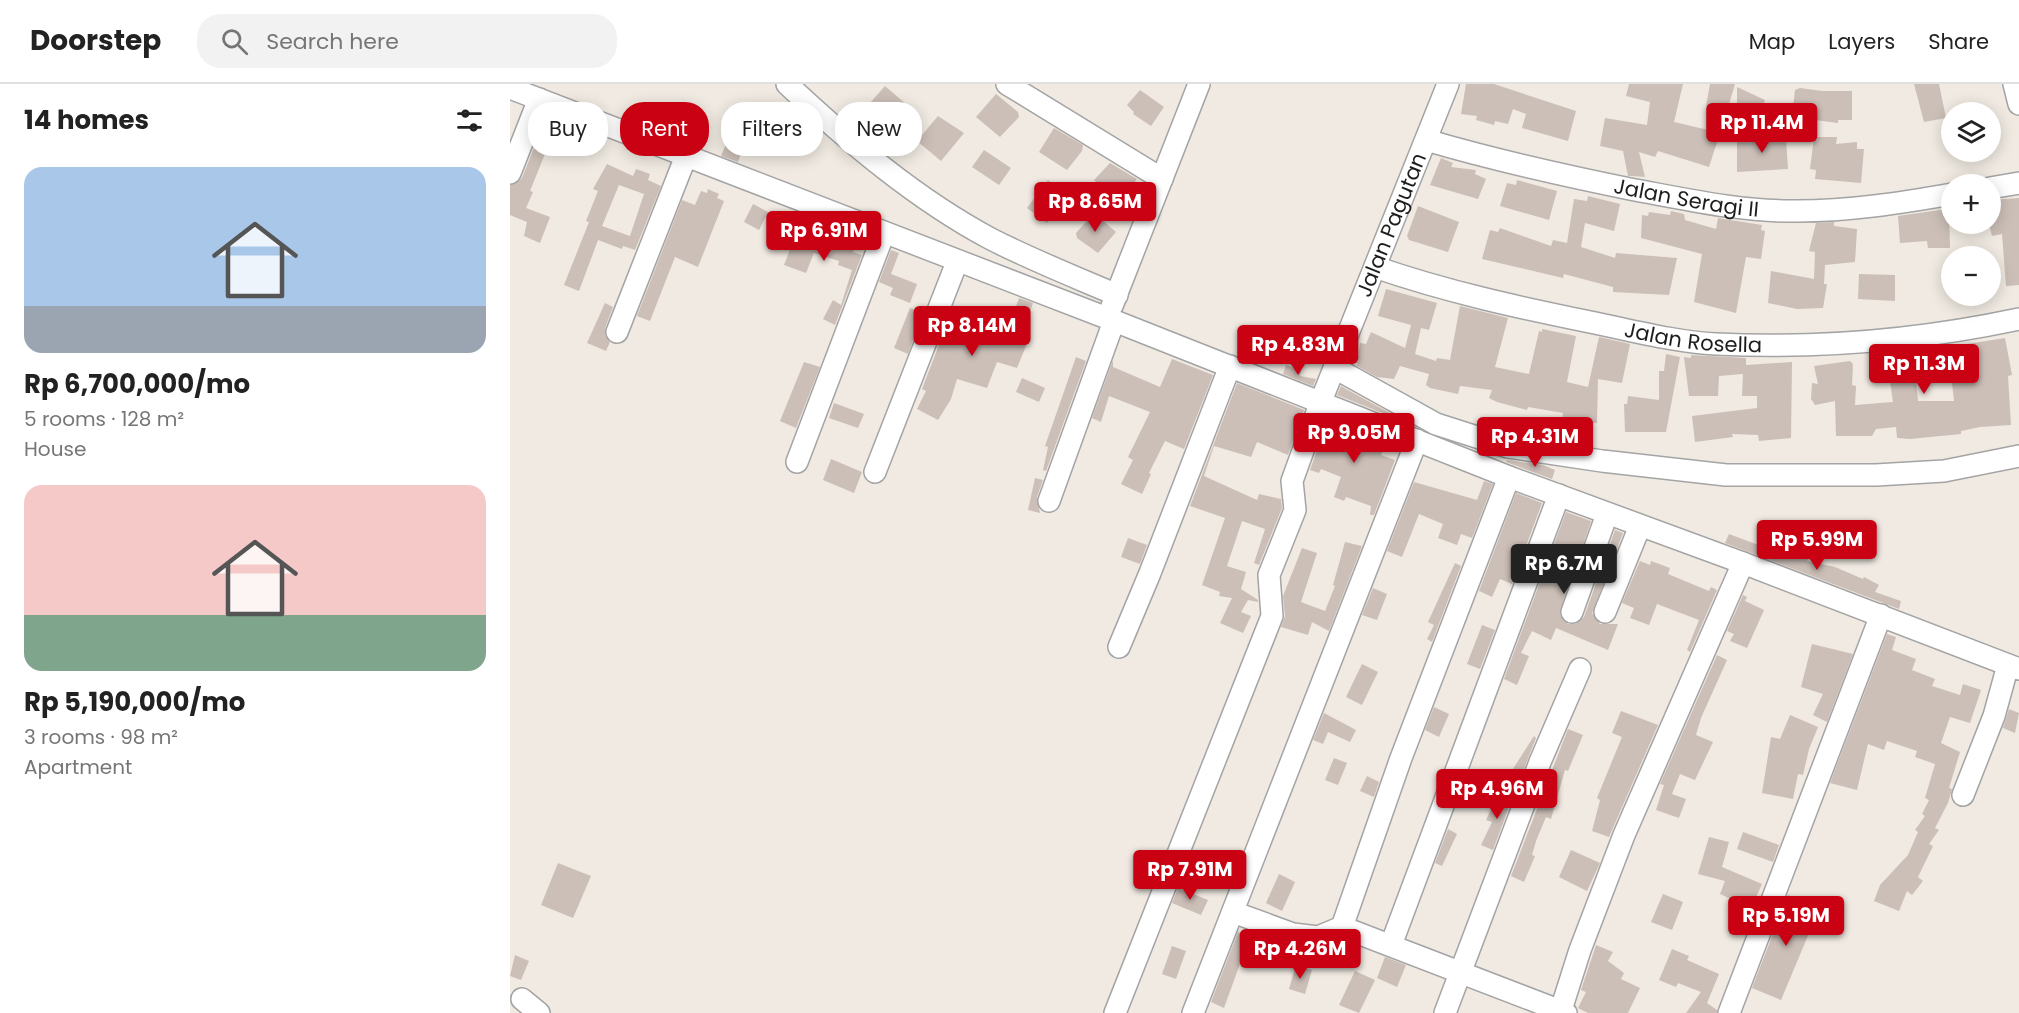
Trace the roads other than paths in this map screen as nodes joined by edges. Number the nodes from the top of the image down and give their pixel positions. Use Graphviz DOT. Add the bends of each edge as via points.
graph roads {
  1 [pos="787,84"];
  2 [pos="1007,84"];
  3 [pos="1199,84"];
  4 [pos="1448,84"];
  5 [pos="2014,84"];
  6 [pos="510,88"];
  7 [pos="539,99"];
  8 [pos="2019,104"];
  9 [pos="620,130"];
  10 [pos="1426,140"];
  11 [pos="686,156"];
  12 [pos="510,173"];
  13 [pos="1162,179"];
  14 [pos="2019,183"];
  15 [pos="2001,186"];
  16 [pos="1941,196"];
  17 [pos="885,233"];
  18 [pos="957,262"];
  19 [pos="1375,267"];
  20 [pos="1117,295"];
  21 [pos="1111,319"];
  22 [pos="2019,319"];
  23 [pos="617,332"];
  24 [pos="1230,366"];
  25 [pos="1335,368"];
  26 [pos="1321,402"];
  27 [pos="1417,440"];
  28 [pos="2019,456"];
  29 [pos="797,462"];
  30 [pos="875,472"];
  31 [pos="1509,477"];
  32 [pos="1559,495"];
  33 [pos="1049,501"];
  34 [pos="1607,514"];
  35 [pos="1640,526"];
  36 [pos="1743,562"];
  37 [pos="1572,612"];
  38 [pos="1605,612"];
  39 [pos="1881,615"];
  40 [pos="1119,647"];
  41 [pos="2014,667"];
  42 [pos="1580,669"];
  43 [pos="1963,795"];
  44 [pos="1233,912"];
  45 [pos="1342,927"];
  46 [pos="1391,945"];
  47 [pos="1460,974"];
  48 [pos="522,999"];
  49 [pos="1563,1012"];
  50 [pos="539,1013"];
  51 [pos="1115,1013"];
  52 [pos="1193,1013"];
  53 [pos="1445,1013"];
  54 [pos="1728,1013"];
  1 -- 20 [label="street" via="891,174 945,210 991,238"];
  2 -- 13 [label="street"];
  3 -- 13 [label="street"];
  4 -- 10 [label="street, Jalan Pagutan"];
  5 -- 8 [label="street"];
  6 -- 7 [label="street"];
  7 -- 9 [label="street"];
  7 -- 12 [label="street"];
  10 -- 16 [label="street, Jalan Seragi II" via="1507,164 1751,209 1861,207"];
  10 -- 19 [label="street, Jalan Pagutan"];
  11 -- 17 [label="street"];
  11 -- 23 [label="street"];
  13 -- 20 [label="street"];
  14 -- 15 [label="street"];
  17 -- 18 [label="street"];
  17 -- 29 [label="street"];
  18 -- 21 [label="street"];
  18 -- 30 [label="street"];
  19 -- 22 [label="street, Jalan Rosella" via="1488,301 1714,344 1887,340 1938,335"];
  19 -- 25 [label="street, Jalan Pagutan"];
  20 -- 21 [label="street"];
  21 -- 24 [label="street"];
  21 -- 33 [label="street"];
  24 -- 26 [label="street"];
  24 -- 40 [label="street"];
  25 -- 26 [label="street, Jalan Pagutan"];
  25 -- 28 [label="street" via="1436,423 1508,447 1602,461 1726,475 1876,475 1944,471"];
  26 -- 27 [label="street"];
  26 -- 51 [label="street, Jalan Pagutan" via="1292,483 1295,510 1269,575 1272,616"];
  27 -- 31 [label="street"];
  27 -- 44 [label="street"];
  31 -- 32 [label="street"];
  31 -- 45 [label="street" via="1401,758"];
  32 -- 34 [label="street"];
  32 -- 46 [label="street"];
  34 -- 35 [label="street"];
  34 -- 37 [label="street"];
  35 -- 36 [label="street"];
  35 -- 38 [label="street"];
  36 -- 39 [label="street"];
  36 -- 49 [label="street" via="1624,836 1580,950"];
  39 -- 41 [label="street"];
  39 -- 54 [label="street"];
  41 -- 43 [label="street"];
  42 -- 47 [label="street" via="1540,762"];
  44 -- 45 [label="street" via="1293,934 1318,937"];
  44 -- 52 [label="street"];
  45 -- 46 [label="street"];
  46 -- 47 [label="street"];
  47 -- 49 [label="street"];
  47 -- 53 [label="street"];
  48 -- 50 [label="street"];
}
